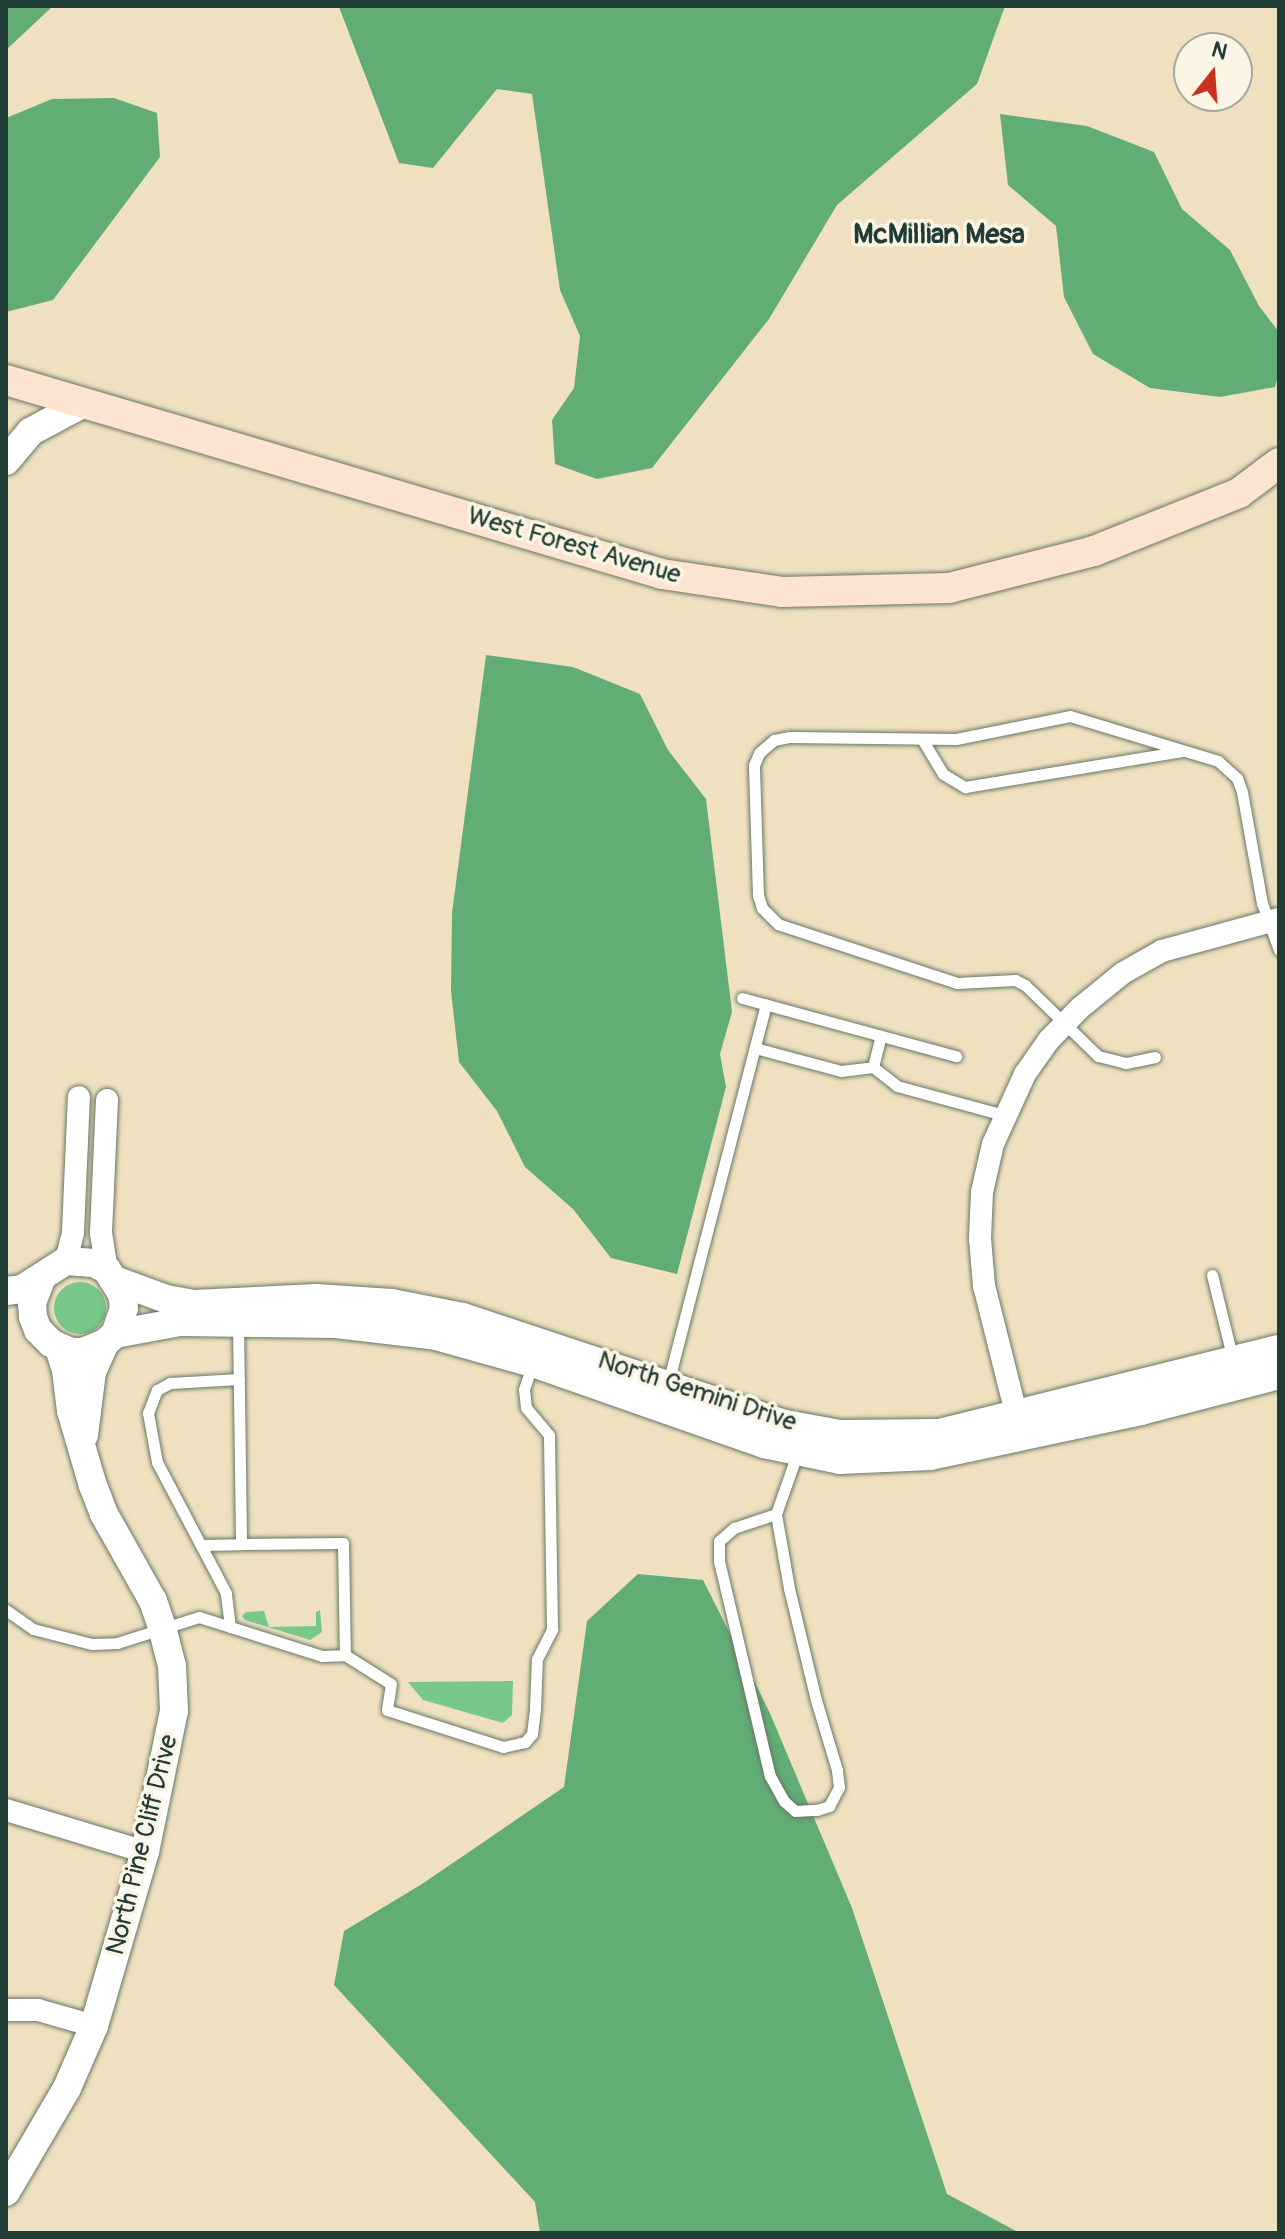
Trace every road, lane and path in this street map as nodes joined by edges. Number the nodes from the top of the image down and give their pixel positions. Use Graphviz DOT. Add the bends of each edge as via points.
graph roads {
  1 [pos="6,380"];
  2 [pos="84,403"];
  3 [pos="6,461"];
  4 [pos="1279,463"];
  5 [pos="922,739"];
  6 [pos="1184,751"];
  7 [pos="1275,921"];
  8 [pos="1279,950"];
  9 [pos="742,998"];
  10 [pos="766,1004"];
  11 [pos="1064,1024"];
  12 [pos="881,1036"];
  13 [pos="755,1048"];
  14 [pos="956,1056"];
  15 [pos="1155,1057"];
  16 [pos="873,1067"];
  17 [pos="79,1097"];
  18 [pos="107,1100"];
  19 [pos="1004,1115"];
  20 [pos="66,1261"];
  21 [pos="1212,1275"];
  22 [pos="112,1276"];
  23 [pos="42,1277"];
  24 [pos="6,1291"];
  25 [pos="6,1315"];
  26 [pos="238,1323"];
  27 [pos="49,1339"];
  28 [pos="110,1339"];
  29 [pos="1279,1349"];
  30 [pos="1233,1360"];
  31 [pos="533,1363"];
  32 [pos="1279,1375"];
  33 [pos="239,1379"];
  34 [pos="667,1385"];
  35 [pos="1019,1427"];
  36 [pos="82,1444"];
  37 [pos="797,1454"];
  38 [pos="776,1514"];
  39 [pos="241,1544"];
  40 [pos="202,1545"];
  41 [pos="6,1610"];
  42 [pos="162,1627"];
  43 [pos="230,1627"];
  44 [pos="345,1655"];
  45 [pos="6,1810"];
  46 [pos="145,1852"];
  47 [pos="6,2010"];
  48 [pos="94,2026"];
  49 [pos="6,2192"];
  1 -- 2 [label="main road, West Forest Avenue"];
  2 -- 3 [label="street" via="30,432"];
  2 -- 4 [label="main road, West Forest Avenue" via="662,574 782,592 949,588 1094,551 1239,493"];
  5 -- 6 [label="lane" via="956,739 1070,716"];
  5 -- 6 [label="lane" via="943,774 965,787"];
  5 -- 11 [label="lane" via="790,737 766,745 754,765 762,908 778,924 957,983 1015,980"];
  6 -- 7 [label="lane" via="1218,761 1237,778 1262,903"];
  7 -- 8 [label="lane"];
  7 -- 11 [label="street" via="1162,951 1123,973"];
  9 -- 10 [label="lane"];
  10 -- 12 [label="lane"];
  10 -- 13 [label="lane"];
  11 -- 15 [label="lane" via="1098,1056 1126,1063"];
  11 -- 19 [label="street" via="1025,1074"];
  12 -- 14 [label="lane"];
  12 -- 16 [label="lane"];
  13 -- 16 [label="lane" via="841,1071"];
  13 -- 34 [label="lane"];
  16 -- 19 [label="lane" via="897,1086"];
  17 -- 20 [label="street" via="73,1232"];
  18 -- 22 [label="street" via="101,1233"];
  19 -- 35 [label="street" via="982,1192 980,1238 984,1286"];
  20 -- 22 [label="street, North Gemini Drive" via="80,1260"];
  20 -- 23 [label="street"];
  21 -- 30 [label="lane"];
  22 -- 28 [label="street" via="124,1308"];
  22 -- 34 [label="street, North Gemini Drive" via="166,1299 195,1304 316,1298 428,1310 491,1325"];
  23 -- 24 [label="street"];
  23 -- 27 [label="street" via="32,1303"];
  25 -- 27 [label="street, North Gemini Drive"];
  26 -- 28 [label="street, North Gemini Drive" via="180,1322"];
  26 -- 31 [label="street, North Gemini Drive" via="373,1327 436,1336"];
  26 -- 33 [label="lane"];
  27 -- 28 [label="street, North Gemini Drive" via="83,1352"];
  27 -- 36 [label="street, North Pine Cliff Drive" via="66,1370"];
  28 -- 36 [label="street, North Pine Cliff Drive" via="92,1372"];
  29 -- 30 [label="street, North Gemini Drive"];
  30 -- 35 [label="street, North Gemini Drive"];
  31 -- 37 [label="street, North Gemini Drive"];
  31 -- 44 [label="lane" via="524,1389 526,1408 549,1435 552,1629 537,1659 532,1734 525,1742 503,1747 387,1710 391,1684"];
  32 -- 35 [label="street, North Gemini Drive"];
  33 -- 39 [label="lane"];
  33 -- 40 [label="lane" via="170,1383 157,1390 148,1413 157,1462"];
  34 -- 35 [label="street, North Gemini Drive" via="785,1424 840,1434"];
  35 -- 37 [label="street, North Gemini Drive" via="930,1456 875,1461"];
  36 -- 42 [label="street, North Pine Cliff Drive" via="104,1514"];
  37 -- 38 [label="lane"];
  38 -- 38 [label="lane" via="734,1528 719,1541 719,1561 770,1776 795,1811 817,1810 829,1806 839,1787 837,1770 809,1672"];
  39 -- 40 [label="lane"];
  39 -- 44 [label="lane" via="343,1543"];
  40 -- 43 [label="lane" via="226,1593"];
  41 -- 42 [label="lane" via="33,1629 92,1644 117,1643"];
  42 -- 43 [label="lane" via="199,1617"];
  42 -- 46 [label="street, North Pine Cliff Drive" via="172,1666 174,1711"];
  43 -- 44 [label="lane" via="322,1656"];
  45 -- 46 [label="street"];
  46 -- 48 [label="street, North Pine Cliff Drive"];
  47 -- 48 [label="street" via="38,2010"];
  48 -- 49 [label="street, North Pine Cliff Drive" via="67,2088"];
}
